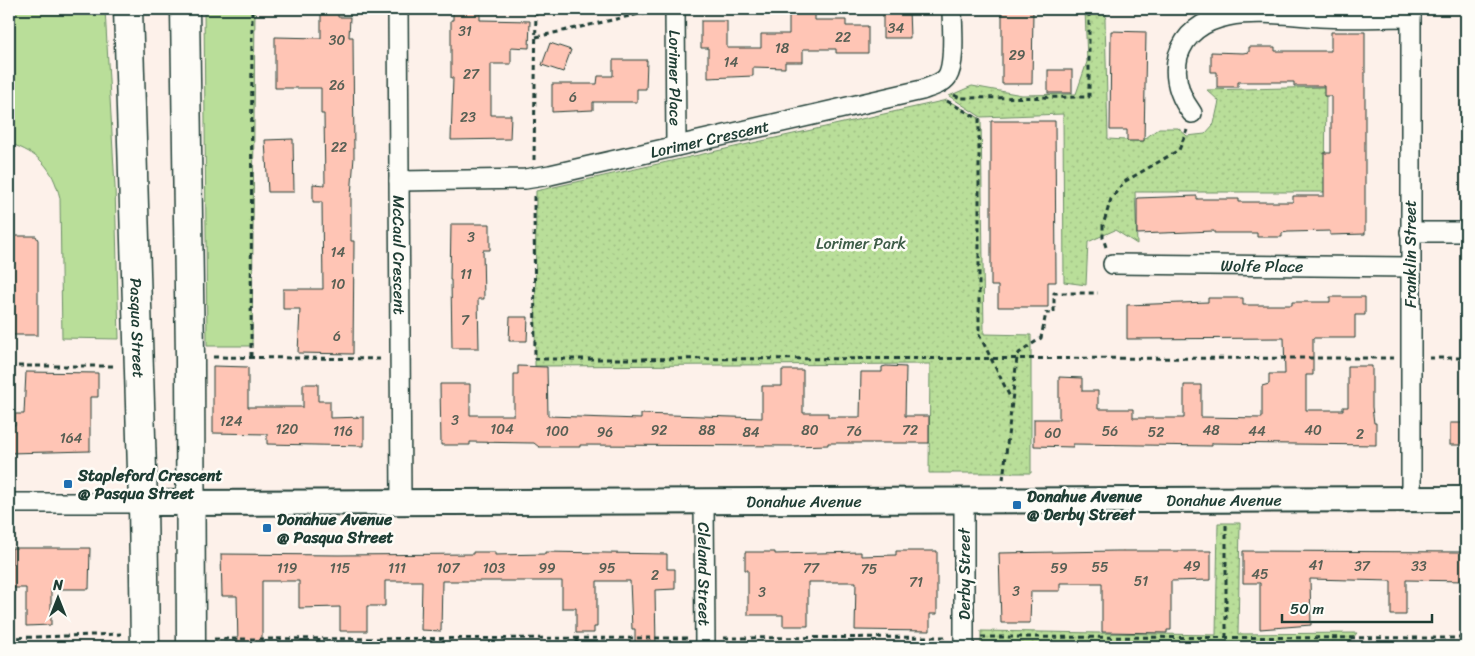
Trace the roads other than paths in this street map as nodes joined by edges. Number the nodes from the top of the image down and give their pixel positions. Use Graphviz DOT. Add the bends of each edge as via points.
graph roads {
  1 [pos="128,9"];
  2 [pos="185,9"];
  3 [pos="398,9"];
  4 [pos="675,9"];
  5 [pos="952,9"];
  6 [pos="1411,13"];
  7 [pos="1192,113"];
  8 [pos="676,146"];
  9 [pos="399,181"];
  10 [pos="1410,232"];
  11 [pos="1466,232"];
  12 [pos="1113,264"];
  13 [pos="1410,267"];
  14 [pos="1411,500"];
  15 [pos="1466,500"];
  16 [pos="964,501"];
  17 [pos="143,502"];
  18 [pos="191,502"];
  19 [pos="400,502"];
  20 [pos="704,502"];
  21 [pos="9,503"];
  22 [pos="145,640"];
  23 [pos="705,642"];
  24 [pos="964,642"];
  25 [pos="191,643"];
  1 -- 17 [label="main road, Pasqua Street"];
  2 -- 18 [label="main road"];
  3 -- 9 [label="street, McCaul Crescent"];
  4 -- 8 [label="street, Lorimer Place"];
  5 -- 8 [label="street, Lorimer Crescent" via="951,65 947,77 934,86"];
  6 -- 7 [label="street" via="1322,17 1254,9 1222,12 1208,18 1186,36 1177,60 1178,90"];
  6 -- 10 [label="street, Franklin Street"];
  8 -- 9 [label="street, Lorimer Crescent" via="534,177"];
  9 -- 19 [label="street, McCaul Crescent"];
  10 -- 11 [label="street"];
  10 -- 13 [label="street, Franklin Street"];
  12 -- 13 [label="street, Wolfe Place"];
  13 -- 14 [label="street, Franklin Street"];
  14 -- 15 [label="street, Donahue Avenue"];
  14 -- 16 [label="street, Donahue Avenue"];
  16 -- 20 [label="street, Donahue Avenue"];
  16 -- 24 [label="street, Derby Street"];
  17 -- 18 [label="street, Donahue Avenue"];
  17 -- 21 [label="street"];
  17 -- 22 [label="main road, Pasqua Street"];
  18 -- 19 [label="street, Donahue Avenue"];
  18 -- 25 [label="main road"];
  19 -- 20 [label="street, Donahue Avenue"];
  20 -- 23 [label="street, Cleland Street"];
}
